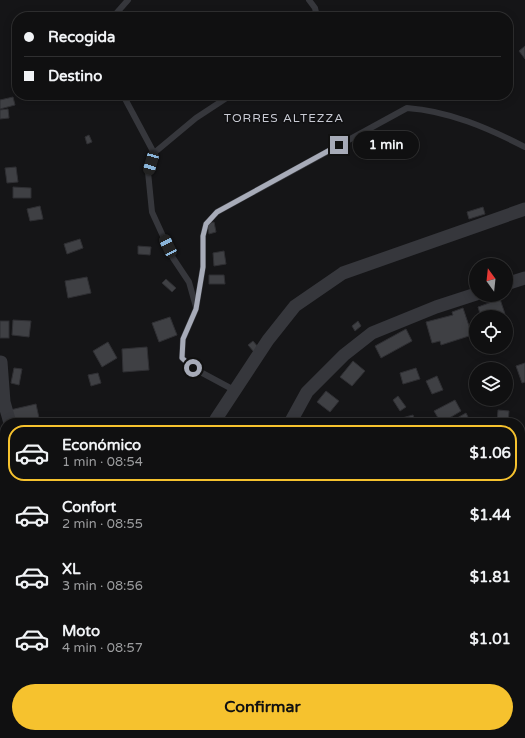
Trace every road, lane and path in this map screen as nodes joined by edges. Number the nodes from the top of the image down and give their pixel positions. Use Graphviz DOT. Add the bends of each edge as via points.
graph roads {
  1 [pos="128,0"];
  2 [pos="309,0"];
  3 [pos="117,12"];
  4 [pos="315,12"];
  5 [pos="126,100"];
  6 [pos="223,100"];
  7 [pos="525,147"];
  8 [pos="154,153"];
  9 [pos="525,209"];
  10 [pos="525,278"];
  11 [pos="513,282"];
  12 [pos="469,296"];
  13 [pos="196,309"];
  14 [pos="1,362"];
  15 [pos="234,390"];
  16 [pos="9,418"];
  17 [pos="217,418"];
  18 [pos="293,418"];
  1 -- 3 [label="lane"];
  2 -- 4 [label="lane"];
  5 -- 8 [label="lane"];
  6 -- 8 [label="lane" via="196,118"];
  7 -- 13 [label="lane" via="470,122 425,109 407,108 217,212 206,224 203,236 203,267"];
  8 -- 13 [label="lane" via="148,172 152,212 188,282"];
  9 -- 15 [label="street" via="343,272 295,306"];
  10 -- 11 [label="street"];
  12 -- 18 [label="street" via="372,333 344,355 307,392"];
  13 -- 15 [label="lane" via="183,339 182,358 193,368"];
  14 -- 16 [label="street" via="4,402"];
  15 -- 17 [label="street"];
}
